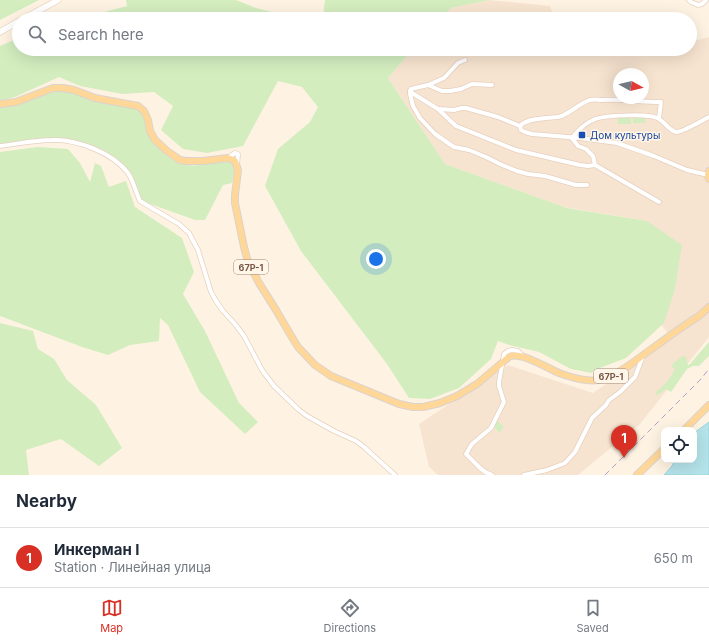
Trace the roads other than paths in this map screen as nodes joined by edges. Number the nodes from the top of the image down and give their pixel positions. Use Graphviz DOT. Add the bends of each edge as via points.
graph roads {
  1 [pos="58,0"];
  2 [pos="689,0"];
  3 [pos="706,0"];
  4 [pos="36,12"];
  5 [pos="12,25"];
  6 [pos="0,32"];
  7 [pos="465,60"];
  8 [pos="428,85"];
  9 [pos="492,85"];
  10 [pos="411,92"];
  11 [pos="0,104"];
  12 [pos="438,109"];
  13 [pos="709,117"];
  14 [pos="659,118"];
  15 [pos="520,126"];
  16 [pos="572,138"];
  17 [pos="0,146"];
  18 [pos="595,165"];
  19 [pos="708,175"];
  20 [pos="587,184"];
  21 [pos="659,202"];
  22 [pos="709,307"];
  23 [pos="643,355"];
  24 [pos="502,363"];
  25 [pos="709,405"];
  26 [pos="709,410"];
  27 [pos="701,413"];
  28 [pos="687,427"];
  29 [pos="661,452"];
  30 [pos="395,475"];
  31 [pos="492,475"];
  32 [pos="524,475"];
  33 [pos="637,475"];
  1 -- 4 [label="main road"];
  2 -- 3 [label="street" via="698,5"];
  5 -- 6 [label="main road"];
  7 -- 8 [label="street" via="458,63 444,78"];
  8 -- 9 [label="street" via="442,91 450,91 472,84"];
  8 -- 10 [label="street" via="413,88"];
  10 -- 12 [label="street"];
  10 -- 20 [label="street" via="413,106 420,118 435,134 454,147 469,150 502,166 522,172 576,185"];
  11 -- 24 [label="main road, 67Р-1" via="16,102 53,88 74,90 95,98 138,106 144,111 155,140 180,160 199,162 228,158 235,161 238,170 235,203 248,262 292,339 315,364 331,376 400,404 423,407 457,396 477,384"];
  12 -- 15 [label="street" via="466,108"];
  12 -- 18 [label="street" via="456,126 516,150 580,165"];
  13 -- 14 [label="street" via="677,132"];
  14 -- 15 [label="street" via="661,102 629,99 589,100 559,117 526,122"];
  14 -- 16 [label="street" via="642,115 600,117 585,124"];
  15 -- 16 [label="street" via="521,130 532,134"];
  16 -- 18 [label="street" via="578,146 593,156"];
  16 -- 19 [label="street" via="618,143 687,170"];
  17 -- 30 [label="street" via="53,140 92,148 109,156 128,173 140,201 179,224 188,233 198,250 216,301 236,324 274,386 303,413 356,441"];
  18 -- 21 [label="street"];
  22 -- 23 [label="main road, 67Р-1"];
  23 -- 24 [label="main road, 67Р-1" via="612,376 594,380 569,376 514,355"];
  23 -- 32 [label="street" via="635,377 592,418 575,452 565,463"];
  24 -- 31 [label="street" via="499,386 504,402 491,428 472,444 466,454 481,469"];
  25 -- 27 [label="main road"];
  26 -- 27 [label="street"];
  27 -- 28 [label="main road"];
  29 -- 33 [label="main road"];
}
